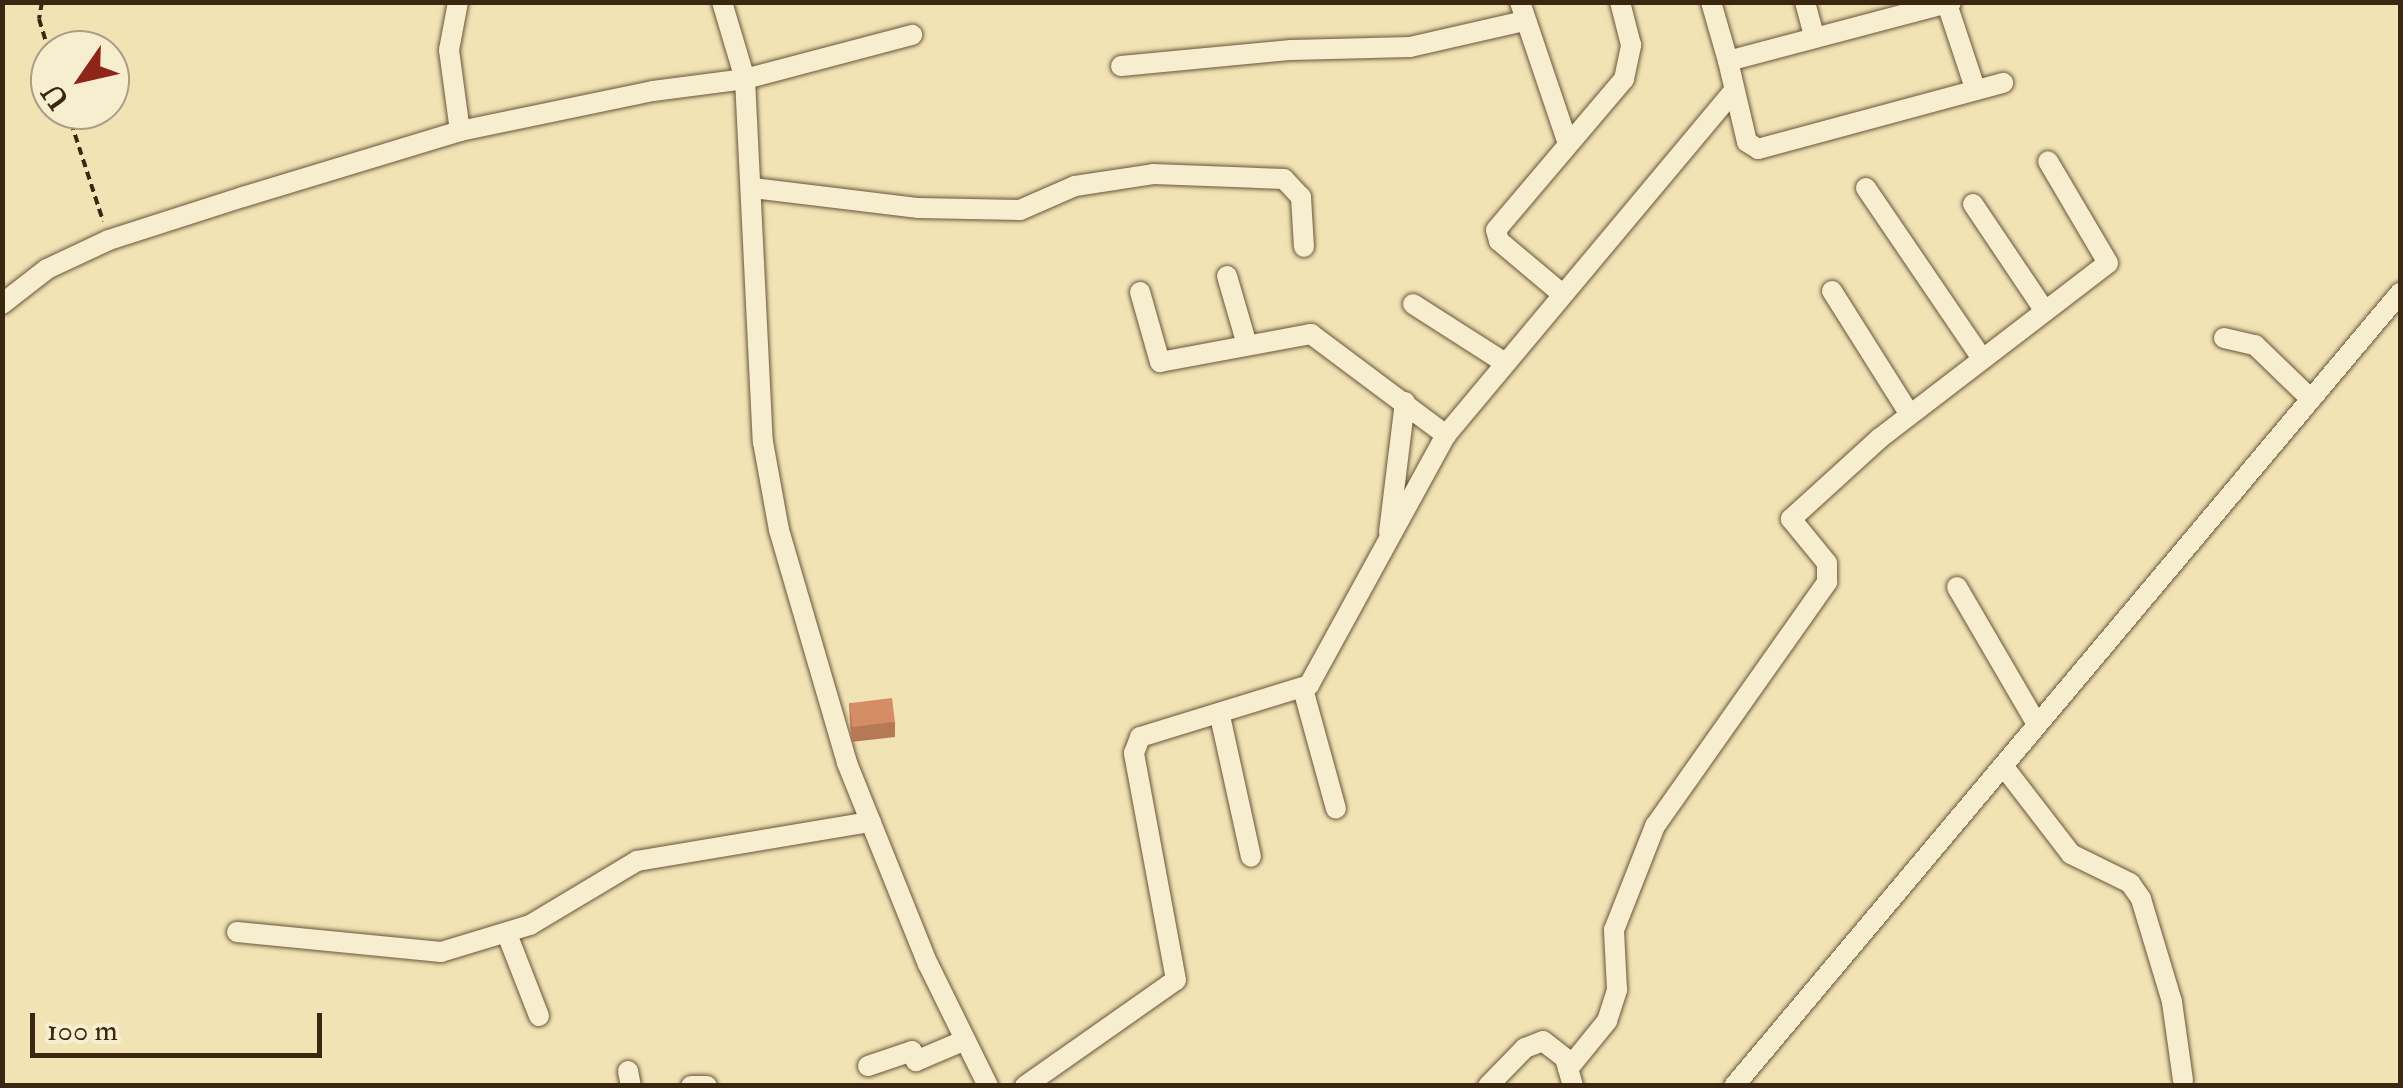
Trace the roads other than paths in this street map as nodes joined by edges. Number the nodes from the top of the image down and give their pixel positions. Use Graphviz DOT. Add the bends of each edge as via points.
graph roads {
  1 [pos="458,2"];
  2 [pos="722,2"];
  3 [pos="1620,2"];
  4 [pos="1711,2"];
  5 [pos="1805,2"];
  6 [pos="1949,3"];
  7 [pos="1901,9"];
  8 [pos="1522,12"];
  9 [pos="912,35"];
  10 [pos="1814,36"];
  11 [pos="1728,62"];
  12 [pos="1121,66"];
  13 [pos="745,79"];
  14 [pos="2003,83"];
  15 [pos="1975,88"];
  16 [pos="1733,92"];
  17 [pos="460,131"];
  18 [pos="1567,141"];
  19 [pos="2048,161"];
  20 [pos="754,188"];
  21 [pos="1866,188"];
  22 [pos="1973,204"];
  23 [pos="1304,248"];
  24 [pos="1228,276"];
  25 [pos="1140,292"];
  26 [pos="1832,292"];
  27 [pos="1561,293"];
  28 [pos="2400,293"];
  29 [pos="2,304"];
  30 [pos="1413,304"];
  31 [pos="2044,312"];
  32 [pos="2224,338"];
  33 [pos="1246,346"];
  34 [pos="1982,360"];
  35 [pos="1502,361"];
  36 [pos="2311,399"];
  37 [pos="1404,402"];
  38 [pos="1910,415"];
  39 [pos="1446,435"];
  40 [pos="1388,544"];
  41 [pos="1956,587"];
  42 [pos="1303,689"];
  43 [pos="1220,716"];
  44 [pos="2036,723"];
  45 [pos="2004,767"];
  46 [pos="1336,808"];
  47 [pos="871,822"];
  48 [pos="1251,857"];
  49 [pos="238,932"];
  50 [pos="507,934"];
  51 [pos="539,1016"];
  52 [pos="963,1041"];
  53 [pos="868,1066"];
  54 [pos="1571,1077"];
  55 [pos="2183,1080"];
  56 [pos="691,1086"];
  57 [pos="708,1086"];
  58 [pos="988,1086"];
  59 [pos="1025,1086"];
  60 [pos="1488,1086"];
  61 [pos="1734,1086"];
  1 -- 17 [label="street" via="450,50"];
  2 -- 13 [label="street"];
  3 -- 18 [label="street" via="1631,66"];
  4 -- 11 [label="street"];
  5 -- 10 [label="street"];
  6 -- 7 [label="street"];
  6 -- 15 [label="street"];
  7 -- 10 [label="street"];
  8 -- 12 [label="street" via="1410,47"];
  8 -- 18 [label="street"];
  9 -- 13 [label="street"];
  10 -- 11 [label="street"];
  11 -- 16 [label="street"];
  13 -- 17 [label="street"];
  13 -- 20 [label="street"];
  14 -- 15 [label="street"];
  15 -- 16 [label="street" via="1758,149 1747,142"];
  16 -- 27 [label="street"];
  17 -- 29 [label="street" via="109,240 47,269"];
  18 -- 27 [label="street" via="1495,236"];
  19 -- 31 [label="street" via="2108,263"];
  20 -- 23 [label="street" via="919,208 1020,210 1076,186 1153,174 1284,179 1301,197"];
  20 -- 47 [label="street" via="764,442 780,530 847,763"];
  21 -- 34 [label="street"];
  22 -- 31 [label="street"];
  24 -- 33 [label="street"];
  25 -- 33 [label="street" via="1160,362"];
  26 -- 38 [label="street"];
  27 -- 35 [label="street"];
  28 -- 36 [label="street"];
  30 -- 35 [label="street"];
  31 -- 34 [label="street"];
  32 -- 36 [label="street" via="2255,345"];
  33 -- 37 [label="street" via="1299,334 1324,338"];
  34 -- 38 [label="street"];
  35 -- 39 [label="street"];
  36 -- 44 [label="street"];
  37 -- 39 [label="street"];
  37 -- 40 [label="street"];
  38 -- 54 [label="street" via="1791,519 1826,564 1828,582 1655,826 1614,930 1617,990 1607,1021"];
  39 -- 40 [label="street"];
  40 -- 42 [label="street"];
  41 -- 44 [label="street"];
  42 -- 43 [label="street"];
  42 -- 46 [label="street"];
  43 -- 48 [label="street"];
  43 -- 59 [label="street" via="1152,730 1134,753 1176,980"];
  44 -- 45 [label="street"];
  45 -- 55 [label="street" via="2072,854 2130,882 2141,898 2172,1002"];
  45 -- 61 [label="street"];
  47 -- 50 [label="street" via="637,861"];
  47 -- 52 [label="street"];
  49 -- 50 [label="street" via="412,953"];
  50 -- 51 [label="street"];
  52 -- 53 [label="street" via="916,1061 912,1051"];
  52 -- 58 [label="street"];
  54 -- 60 [label="street" via="1543,1040 1525,1048"];
  56 -- 57 [label="street"];
}
